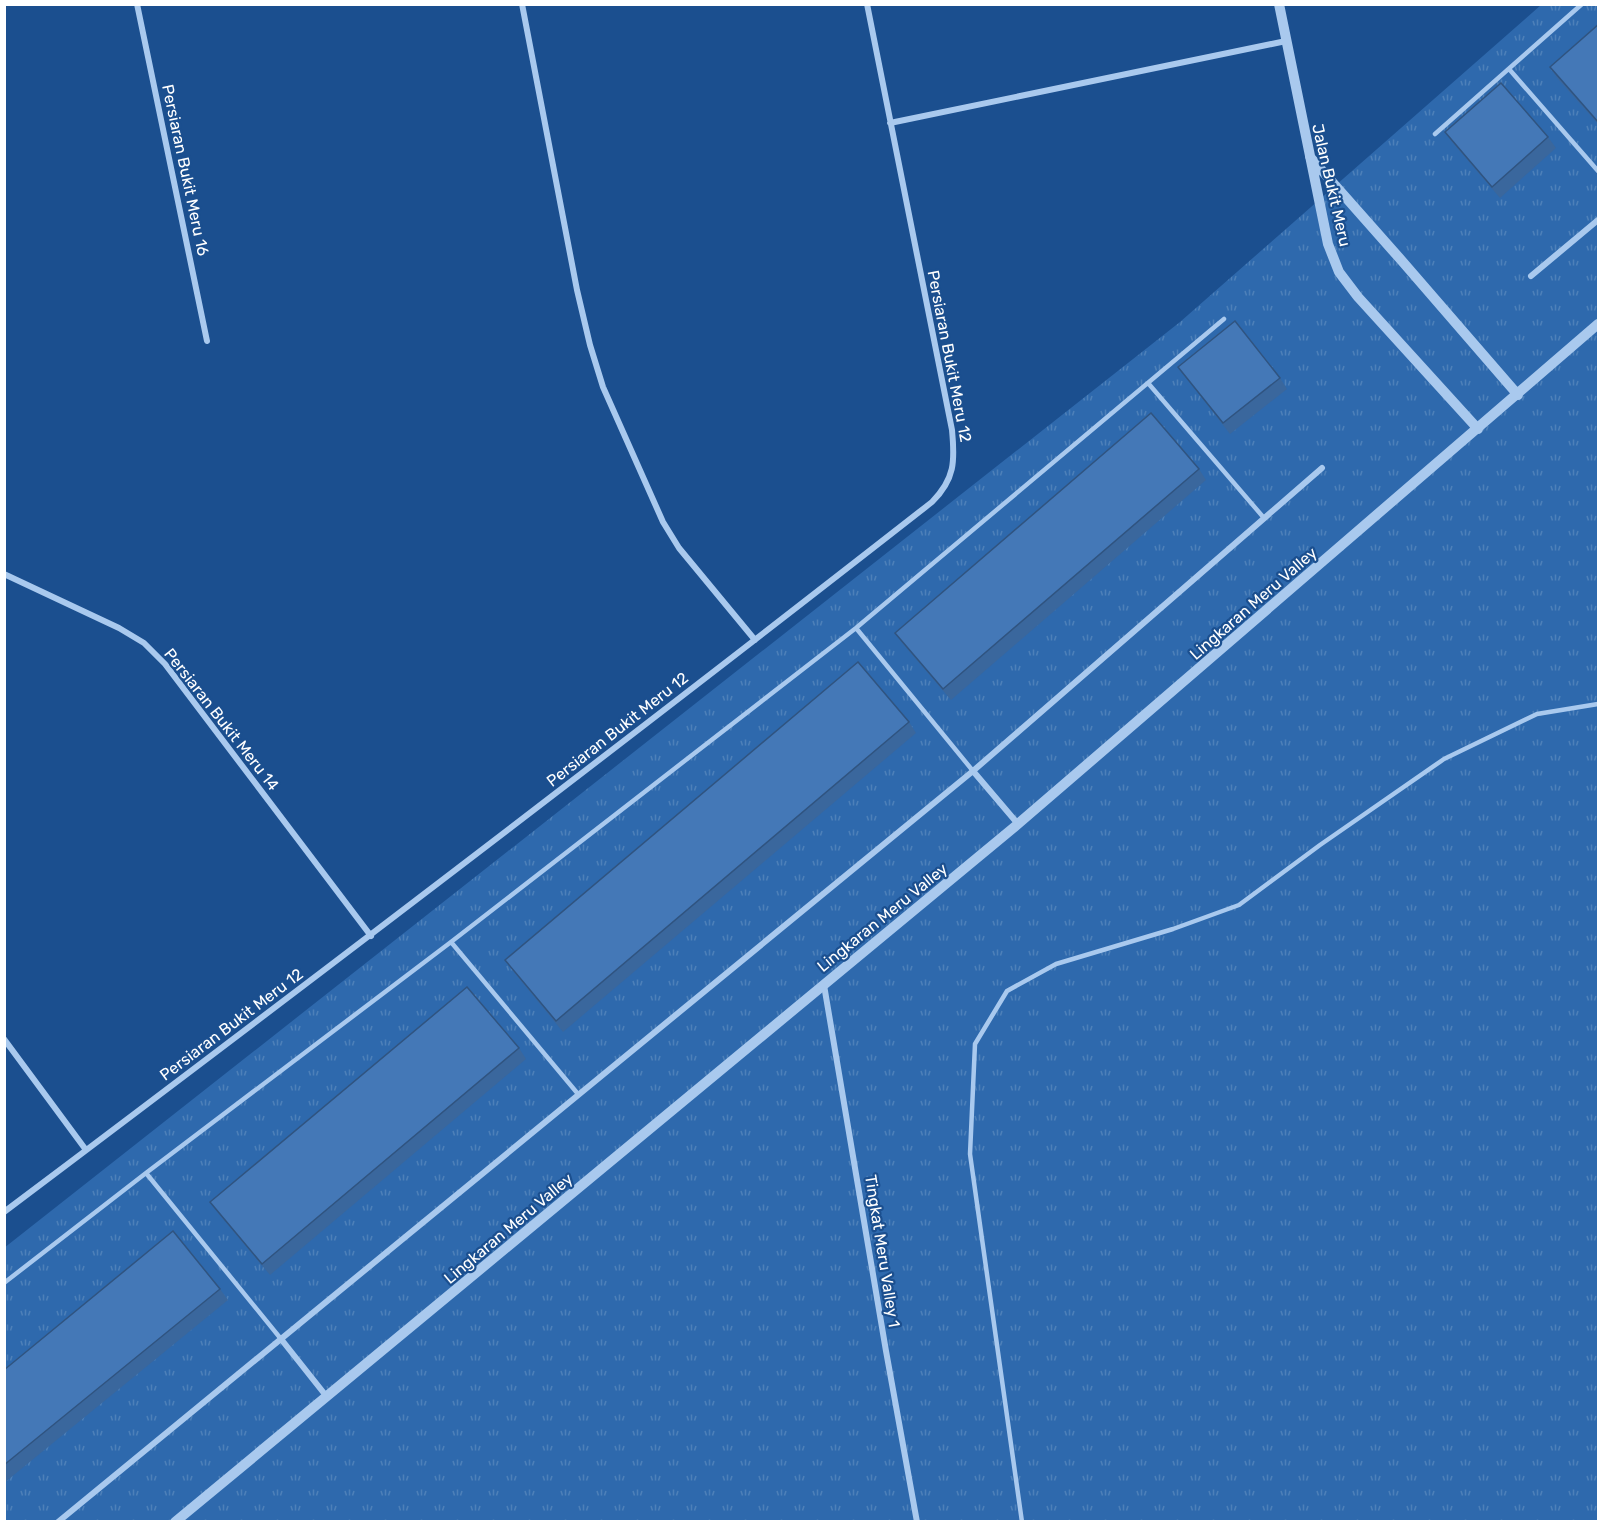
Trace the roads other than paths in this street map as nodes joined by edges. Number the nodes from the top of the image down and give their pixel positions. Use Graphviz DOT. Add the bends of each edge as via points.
graph roads {
  1 [pos="137,4"];
  2 [pos="522,4"];
  3 [pos="867,4"];
  4 [pos="1279,4"];
  5 [pos="1582,4"];
  6 [pos="1286,41"];
  7 [pos="1509,69"];
  8 [pos="890,123"];
  9 [pos="1435,134"];
  10 [pos="1309,157"];
  11 [pos="1599,171"];
  12 [pos="1599,220"];
  13 [pos="1532,276"];
  14 [pos="1224,319"];
  15 [pos="1599,324"];
  16 [pos="207,341"];
  17 [pos="1148,383"];
  18 [pos="1518,395"];
  19 [pos="1478,429"];
  20 [pos="1322,468"];
  21 [pos="1264,518"];
  22 [pos="4,574"];
  23 [pos="856,628"];
  24 [pos="755,640"];
  25 [pos="1599,704"];
  26 [pos="973,771"];
  27 [pos="1018,824"];
  28 [pos="371,936"];
  29 [pos="451,942"];
  30 [pos="824,985"];
  31 [pos="4,1039"];
  32 [pos="578,1094"];
  33 [pos="87,1150"];
  34 [pos="146,1173"];
  35 [pos="4,1212"];
  36 [pos="4,1282"];
  37 [pos="281,1339"];
  38 [pos="327,1397"];
  39 [pos="58,1521"];
  40 [pos="175,1521"];
  41 [pos="917,1521"];
  42 [pos="1022,1521"];
  1 -- 16 [label="street, Persiaran Bukit Meru 16"];
  2 -- 24 [label="street" via="577,290 603,387 663,522"];
  3 -- 8 [label="street, Persiaran Bukit Meru 12"];
  4 -- 6 [label="street, Jalan Bukit Meru"];
  5 -- 7 [label="lane"];
  6 -- 8 [label="street"];
  6 -- 10 [label="street, Jalan Bukit Meru"];
  7 -- 9 [label="lane"];
  7 -- 11 [label="lane"];
  8 -- 24 [label="street, Persiaran Bukit Meru 12" via="951,430 952,473 944,491 932,502"];
  10 -- 18 [label="street"];
  10 -- 19 [label="street, Jalan Bukit Meru" via="1328,244 1339,272"];
  12 -- 13 [label="street"];
  14 -- 17 [label="lane"];
  15 -- 18 [label="street, Lingkaran Meru Valley"];
  17 -- 21 [label="lane"];
  17 -- 23 [label="lane"];
  18 -- 19 [label="street, Lingkaran Meru Valley"];
  19 -- 27 [label="street, Lingkaran Meru Valley"];
  20 -- 21 [label="street"];
  21 -- 26 [label="street"];
  22 -- 28 [label="street, Persiaran Bukit Meru 14" via="144,643 165,664"];
  23 -- 26 [label="lane"];
  23 -- 29 [label="lane"];
  24 -- 28 [label="street, Persiaran Bukit Meru 12"];
  25 -- 42 [label="lane" via="1537,714 1444,759 1239,905 1056,963 1007,991 975,1044 970,1154"];
  26 -- 27 [label="street"];
  26 -- 32 [label="street"];
  27 -- 30 [label="street, Lingkaran Meru Valley"];
  28 -- 33 [label="street, Persiaran Bukit Meru 12"];
  29 -- 32 [label="lane"];
  29 -- 34 [label="lane"];
  30 -- 38 [label="street, Lingkaran Meru Valley"];
  30 -- 41 [label="street, Tingkat Meru Valley 1"];
  31 -- 33 [label="street"];
  32 -- 37 [label="street"];
  33 -- 35 [label="street, Persiaran Bukit Meru 12"];
  34 -- 36 [label="lane"];
  34 -- 37 [label="lane"];
  37 -- 38 [label="street"];
  37 -- 39 [label="street"];
  38 -- 40 [label="street, Lingkaran Meru Valley"];
}
